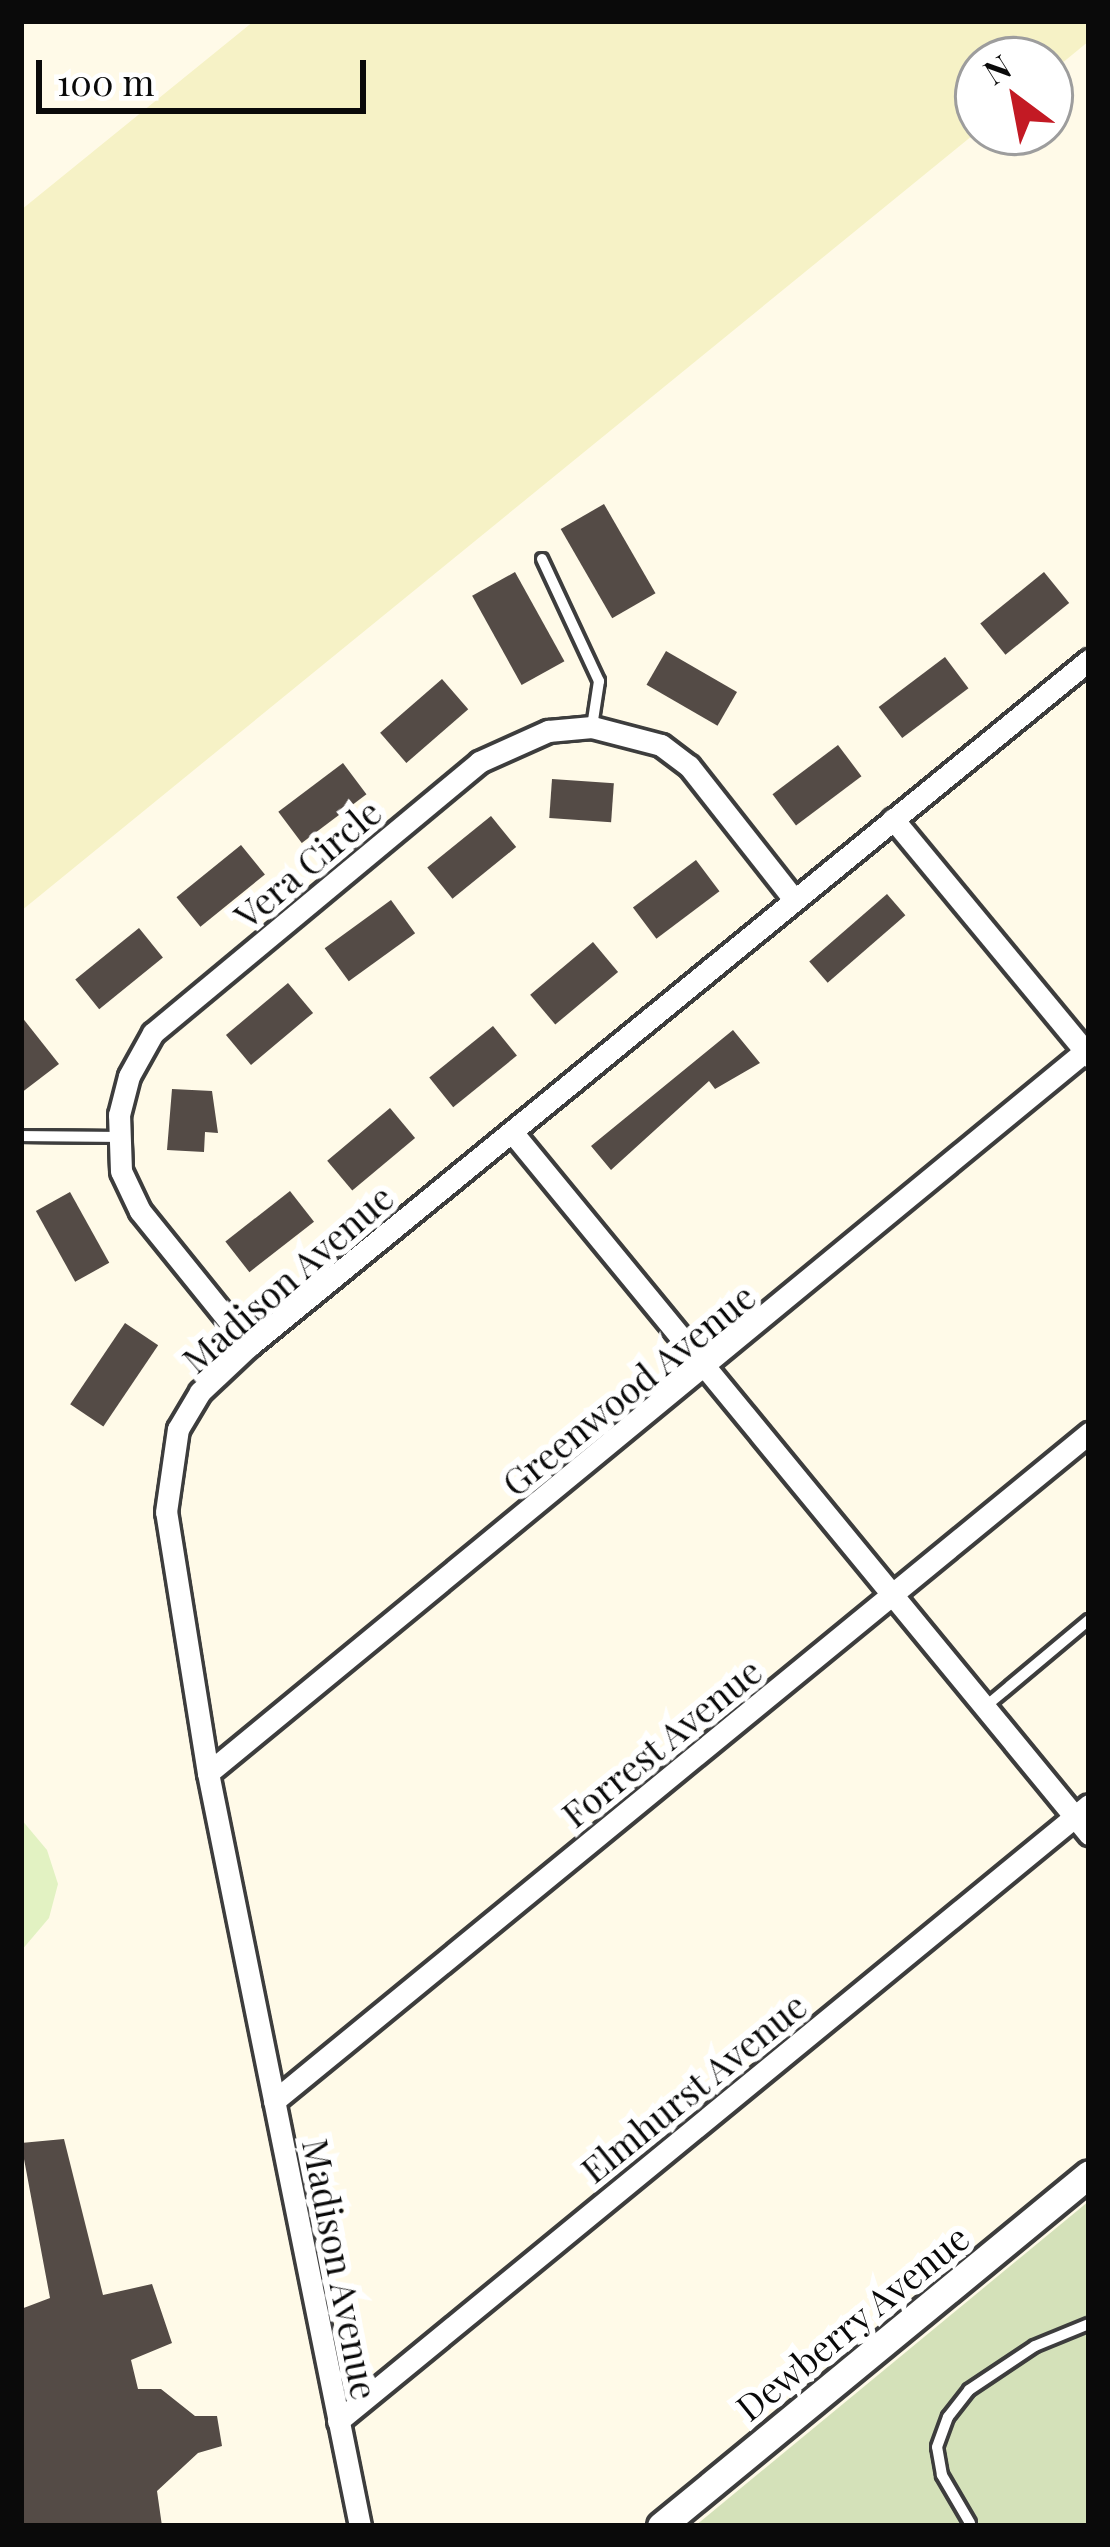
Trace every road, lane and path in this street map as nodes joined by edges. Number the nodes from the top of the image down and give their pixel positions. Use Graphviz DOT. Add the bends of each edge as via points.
graph roads {
  1 [pos="542,559"];
  2 [pos="1089,660"];
  3 [pos="592,727"];
  4 [pos="893,819"];
  5 [pos="792,897"];
  6 [pos="1087,1053"];
  7 [pos="512,1132"];
  8 [pos="21,1136"];
  9 [pos="118,1137"];
  10 [pos="249,1346"];
  11 [pos="706,1370"];
  12 [pos="1089,1433"];
  13 [pos="893,1595"];
  14 [pos="1089,1620"];
  15 [pos="986,1706"];
  16 [pos="208,1773"];
  17 [pos="1084,1818"];
  18 [pos="274,2101"];
  19 [pos="1089,2174"];
  20 [pos="1089,2324"];
  21 [pos="338,2421"];
  22 [pos="970,2525"];
  23 [pos="360,2526"];
  24 [pos="661,2526"];
  1 -- 3 [label="lane" via="599,681"];
  2 -- 4 [label="street, Madison Avenue"];
  3 -- 5 [label="street, Vera Circle" via="662,745 689,766"];
  3 -- 9 [label="street, Vera Circle" via="515,740 479,762 153,1033 129,1076"];
  4 -- 5 [label="street, Madison Avenue"];
  4 -- 6 [label="street"];
  5 -- 7 [label="street, Madison Avenue"];
  6 -- 11 [label="street, Greenwood Avenue"];
  7 -- 10 [label="street, Madison Avenue"];
  7 -- 11 [label="street"];
  8 -- 9 [label="lane"];
  9 -- 10 [label="street, Vera Circle" via="121,1171 140,1211"];
  10 -- 16 [label="street, Madison Avenue" via="200,1392 169,1464 166,1513"];
  11 -- 13 [label="street"];
  11 -- 16 [label="street, Greenwood Avenue"];
  12 -- 13 [label="street, Forrest Avenue"];
  13 -- 15 [label="street"];
  13 -- 18 [label="street, Forrest Avenue"];
  14 -- 15 [label="lane"];
  15 -- 17 [label="street"];
  16 -- 18 [label="street, Madison Avenue"];
  17 -- 21 [label="street, Elmhurst Avenue"];
  18 -- 21 [label="street, Madison Avenue"];
  19 -- 24 [label="street, Dewberry Avenue"];
  20 -- 22 [label="lane" via="1035,2346 969,2390 948,2417 939,2462"];
  21 -- 23 [label="street, Madison Avenue"];
}
